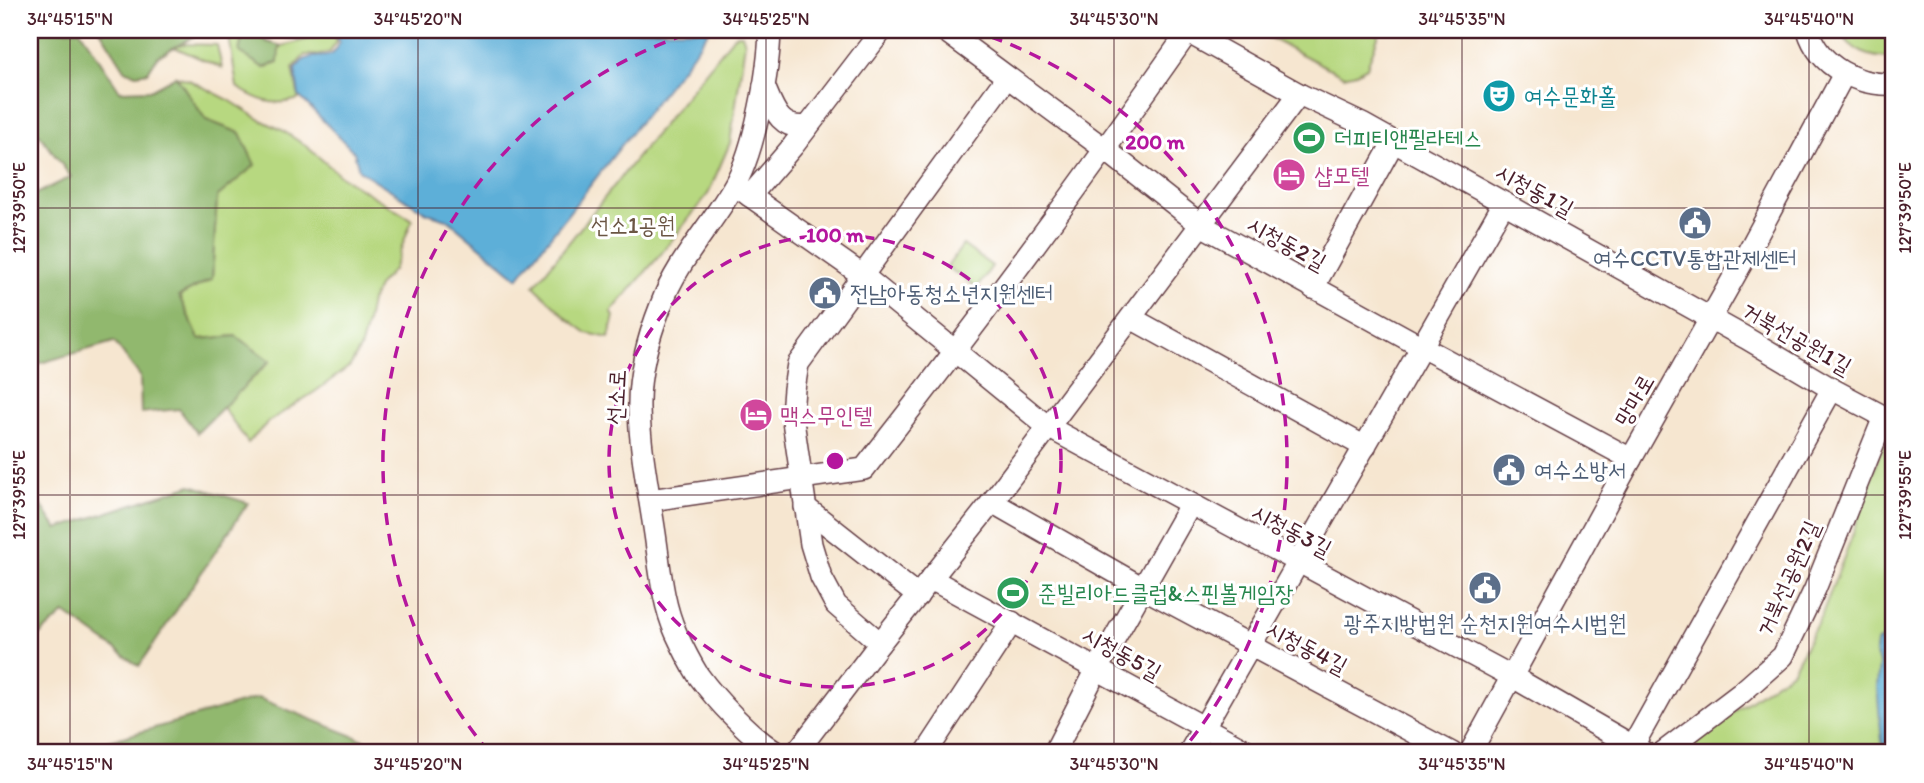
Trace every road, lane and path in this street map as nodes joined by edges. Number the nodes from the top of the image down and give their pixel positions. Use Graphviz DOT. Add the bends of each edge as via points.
graph roads {
  1 [pos="770,30"];
  2 [pos="882,30"];
  3 [pos="944,30"];
  4 [pos="1808,30"];
  5 [pos="1186,31"];
  6 [pos="1844,74"];
  7 [pos="1007,77"];
  8 [pos="1894,84"];
  9 [pos="764,86"];
  10 [pos="1299,94"];
  11 [pos="808,126"];
  12 [pos="1393,143"];
  13 [pos="1106,150"];
  14 [pos="742,190"];
  15 [pos="1504,203"];
  16 [pos="1201,225"];
  17 [pos="862,275"];
  18 [pos="1313,288"];
  19 [pos="1130,318"];
  20 [pos="1711,319"];
  21 [pos="1422,347"];
  22 [pos="956,351"];
  23 [pos="1832,389"];
  24 [pos="1889,419"];
  25 [pos="1048,427"];
  26 [pos="1364,447"];
  27 [pos="1631,459"];
  28 [pos="800,477"];
  29 [pos="650,500"];
  30 [pos="992,502"];
  31 [pos="1190,505"];
  32 [pos="805,507"];
  33 [pos="1299,563"];
  34 [pos="931,579"];
  35 [pos="1143,588"];
  36 [pos="918,596"];
  37 [pos="1012,622"];
  38 [pos="880,643"];
  39 [pos="1250,646"];
  40 [pos="1097,669"];
  41 [pos="1513,677"];
  42 [pos="1204,727"];
  43 [pos="1636,751"];
  44 [pos="776,753"];
  45 [pos="796,753"];
  46 [pos="926,753"];
  47 [pos="1054,753"];
  48 [pos="1189,753"];
  49 [pos="1251,753"];
  50 [pos="1452,753"];
  51 [pos="1470,753"];
  52 [pos="1662,753"];
  1 -- 9 [label="street, 선소로"];
  2 -- 11 [label="street"];
  3 -- 7 [label="street, 시청동2길"];
  4 -- 6 [label="street" via="1823,57"];
  5 -- 10 [label="street, 시청동1길"];
  5 -- 13 [label="street"];
  6 -- 8 [label="street" via="1860,81"];
  6 -- 20 [label="street, 망마로"];
  7 -- 13 [label="street, 시청동2길"];
  7 -- 17 [label="street"];
  9 -- 11 [label="street" via="784,122"];
  9 -- 14 [label="street, 선소로"];
  10 -- 12 [label="street, 시청동1길"];
  10 -- 16 [label="street"];
  11 -- 14 [label="street"];
  12 -- 15 [label="street, 시청동1길"];
  12 -- 18 [label="street"];
  13 -- 16 [label="street, 시청동2길"];
  13 -- 22 [label="street"];
  14 -- 17 [label="street, 시청동3길"];
  14 -- 29 [label="street, 선소로" via="681,264 648,342 639,406"];
  15 -- 20 [label="street, 시청동1길"];
  15 -- 21 [label="street"];
  16 -- 18 [label="street, 시청동2길"];
  16 -- 19 [label="street"];
  17 -- 22 [label="street, 시청동3길"];
  17 -- 28 [label="street" via="798,364 792,414"];
  18 -- 21 [label="street, 시청동2길"];
  19 -- 25 [label="street"];
  19 -- 26 [label="street"];
  20 -- 23 [label="street, 거북선공원1길"];
  20 -- 27 [label="street, 망마로"];
  21 -- 26 [label="street"];
  21 -- 27 [label="street, 시청동2길"];
  22 -- 25 [label="street, 시청동3길"];
  22 -- 28 [label="street" via="864,469"];
  23 -- 24 [label="street, 거북선공원1길"];
  23 -- 43 [label="street"];
  24 -- 52 [label="street, 거북선공원2길" via="1783,656"];
  25 -- 30 [label="street"];
  25 -- 31 [label="street, 시청동3길"];
  26 -- 33 [label="street"];
  27 -- 41 [label="street, 망마로"];
  28 -- 29 [label="street"];
  28 -- 32 [label="street"];
  29 -- 44 [label="street, 선소로" via="662,587 675,631 698,674"];
  30 -- 34 [label="street"];
  30 -- 35 [label="street, 시청동4길"];
  31 -- 33 [label="street, 시청동3길"];
  31 -- 35 [label="street"];
  32 -- 36 [label="street"];
  32 -- 38 [label="street" via="821,578 836,605"];
  33 -- 39 [label="street"];
  33 -- 41 [label="street, 시청동3길"];
  34 -- 36 [label="street"];
  34 -- 37 [label="street, 시청동5길"];
  35 -- 39 [label="street, 시청동4길"];
  35 -- 40 [label="street"];
  36 -- 38 [label="street"];
  37 -- 40 [label="street, 시청동5길"];
  37 -- 46 [label="street"];
  38 -- 45 [label="street"];
  39 -- 42 [label="street"];
  39 -- 50 [label="street, 시청동4길"];
  40 -- 42 [label="street, 시청동5길"];
  40 -- 47 [label="street"];
  41 -- 43 [label="street"];
  41 -- 51 [label="street, 망마로"];
  42 -- 48 [label="street"];
  42 -- 49 [label="street, 시청동5길"];
}
